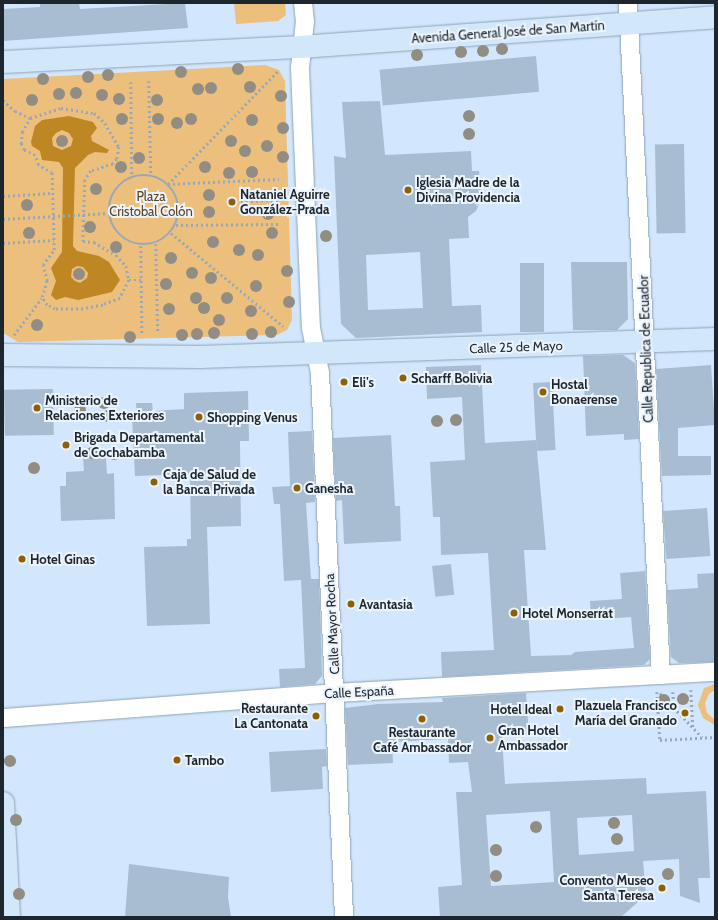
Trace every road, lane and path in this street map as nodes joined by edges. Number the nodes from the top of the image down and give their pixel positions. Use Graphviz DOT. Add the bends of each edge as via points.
graph roads {
  1 [pos="303,3"];
  2 [pos="630,13"];
  3 [pos="715,17"];
  4 [pos="301,47"];
  5 [pos="3,62"];
  6 [pos="279,70"];
  7 [pos="149,81"];
  8 [pos="131,82"];
  9 [pos="3,100"];
  10 [pos="30,118"];
  11 [pos="132,176"];
  12 [pos="151,176"];
  13 [pos="279,179"];
  14 [pos="168,184"];
  15 [pos="52,193"];
  16 [pos="3,196"];
  17 [pos="280,200"];
  18 [pos="241,201"];
  19 [pos="109,213"];
  20 [pos="84,214"];
  21 [pos="53,216"];
  22 [pos="3,219"];
  23 [pos="282,224"];
  24 [pos="176,225"];
  25 [pos="171,233"];
  26 [pos="54,240"];
  27 [pos="3,243"];
  28 [pos="156,244"];
  29 [pos="141,246"];
  30 [pos="130,280"];
  31 [pos="141,280"];
  32 [pos="42,297"];
  33 [pos="283,326"];
  34 [pos="142,333"];
  35 [pos="158,333"];
  36 [pos="14,335"];
  37 [pos="715,339"];
  38 [pos="645,341"];
  39 [pos="3,355"];
  40 [pos="316,355"];
  41 [pos="715,672"];
  42 [pos="667,680"];
  43 [pos="691,684"];
  44 [pos="335,693"];
  45 [pos="674,707"];
  46 [pos="3,718"];
  47 [pos="693,727"];
  48 [pos="715,737"];
  49 [pos="703,738"];
  50 [pos="3,803"];
  51 [pos="9,917"];
  52 [pos="344,917"];
  1 -- 4 [label="street" via="305,21"];
  2 -- 3 [label="main road, Avenida General José de San Martín"];
  2 -- 4 [label="main road, Avenida General José de San Martín"];
  2 -- 38 [label="street, Calle Republica de Ecuador"];
  4 -- 5 [label="main road"];
  4 -- 40 [label="street" via="311,320"];
  6 -- 14 [label="path"];
  7 -- 12 [label="path"];
  8 -- 11 [label="path"];
  9 -- 10 [label="path" via="15,111"];
  10 -- 15 [label="path" via="22,132 21,144 24,150 35,155 38,165 52,173"];
  10 -- 20 [label="path" via="61,108 88,112 105,123 119,147 116,159 107,167 91,171 85,180"];
  11 -- 12 [label="path"];
  11 -- 19 [label="path" via="121,183 114,192"];
  12 -- 14 [label="path"];
  13 -- 14 [label="path"];
  14 -- 24 [label="path" via="179,205"];
  15 -- 16 [label="path"];
  15 -- 21 [label="path"];
  17 -- 18 [label="path"];
  19 -- 20 [label="path"];
  19 -- 29 [label="path" via="112,225 119,235"];
  20 -- 21 [label="path"];
  20 -- 30 [label="path" via="83,241 94,242 116,255 126,266"];
  21 -- 22 [label="path"];
  21 -- 26 [label="path"];
  23 -- 24 [label="path"];
  24 -- 25 [label="path"];
  25 -- 28 [label="path"];
  25 -- 33 [label="path"];
  26 -- 27 [label="path"];
  26 -- 32 [label="path" via="54,250 43,265 47,281"];
  28 -- 29 [label="path"];
  28 -- 35 [label="path"];
  29 -- 31 [label="path"];
  30 -- 31 [label="path"];
  30 -- 32 [label="path" via="120,298 83,309 55,309 47,305"];
  31 -- 34 [label="path"];
  32 -- 36 [label="path"];
  37 -- 38 [label="main road, Calle 25 de Mayo"];
  38 -- 40 [label="main road, Calle 25 de Mayo"];
  38 -- 42 [label="street, Calle Republica de Ecuador"];
  39 -- 40 [label="main road"];
  40 -- 44 [label="street, Calle Mayor Rocha" via="320,372"];
  41 -- 42 [label="street, Calle España"];
  42 -- 44 [label="street, Calle España"];
  42 -- 45 [label="path"];
  43 -- 47 [label="path"];
  44 -- 46 [label="street, Calle España"];
  44 -- 52 [label="street, Calle Mayor Rocha"];
  45 -- 47 [label="path"];
  45 -- 49 [label="path" via="657,689 660,740"];
  47 -- 49 [label="path"];
  48 -- 49 [label="path"];
  50 -- 51 [label="main road"];
}
